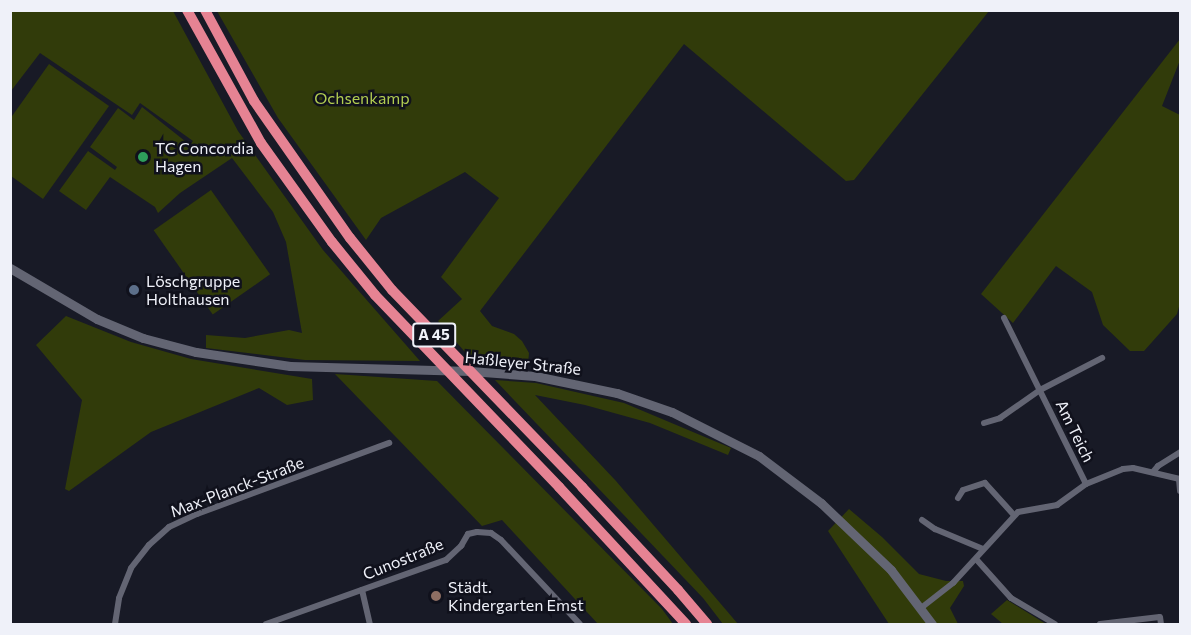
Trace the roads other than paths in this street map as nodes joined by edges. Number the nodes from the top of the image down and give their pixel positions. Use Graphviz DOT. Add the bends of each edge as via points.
graph roads {
  1 [pos="187,10"];
  2 [pos="206,10"];
  3 [pos="10,268"];
  4 [pos="1004,318"];
  5 [pos="1102,358"];
  6 [pos="1040,390"];
  7 [pos="984,423"];
  8 [pos="389,442"];
  9 [pos="1180,452"];
  10 [pos="1153,472"];
  11 [pos="1180,479"];
  12 [pos="1086,484"];
  13 [pos="1180,491"];
  14 [pos="958,498"];
  15 [pos="1013,514"];
  16 [pos="922,520"];
  17 [pos="983,549"];
  18 [pos="976,559"];
  19 [pos="362,591"];
  20 [pos="921,608"];
  21 [pos="115,624"];
  22 [pos="266,624"];
  23 [pos="370,624"];
  24 [pos="580,624"];
  25 [pos="686,624"];
  26 [pos="707,624"];
  27 [pos="933,624"];
  28 [pos="1055,624"];
  29 [pos="1100,624"];
  30 [pos="1161,624"];
  1 -- 25 [label="highway, A 45" via="261,143 332,242 407,329"];
  2 -- 26 [label="highway, A 45" via="254,101 350,238 392,290"];
  3 -- 20 [label="main road, Haßleyer Straße" via="75,308 143,338 228,359 327,368 506,373 568,381 672,412 735,441 783,472 845,523"];
  4 -- 6 [label="street, Am Teich"];
  5 -- 6 [label="street, Am Teich"];
  6 -- 7 [label="street, Am Teich" via="1000,418"];
  6 -- 12 [label="street, Am Teich"];
  8 -- 21 [label="street, Max-Planck-Straße" via="170,527 131,568 119,598"];
  9 -- 10 [label="street"];
  10 -- 11 [label="street"];
  10 -- 12 [label="street" via="1123,469"];
  11 -- 13 [label="street"];
  12 -- 15 [label="street" via="1057,505"];
  14 -- 15 [label="street" via="963,490 985,483"];
  15 -- 17 [label="street"];
  16 -- 17 [label="street"];
  17 -- 18 [label="street"];
  18 -- 20 [label="street"];
  18 -- 28 [label="street" via="1011,598"];
  19 -- 22 [label="street, Cunostraße"];
  19 -- 23 [label="street"];
  19 -- 24 [label="street, Cunostraße" via="446,560 468,534 491,533"];
  20 -- 27 [label="main road, Haßleyer Straße"];
  29 -- 30 [label="street" via="1160,617"];
}
